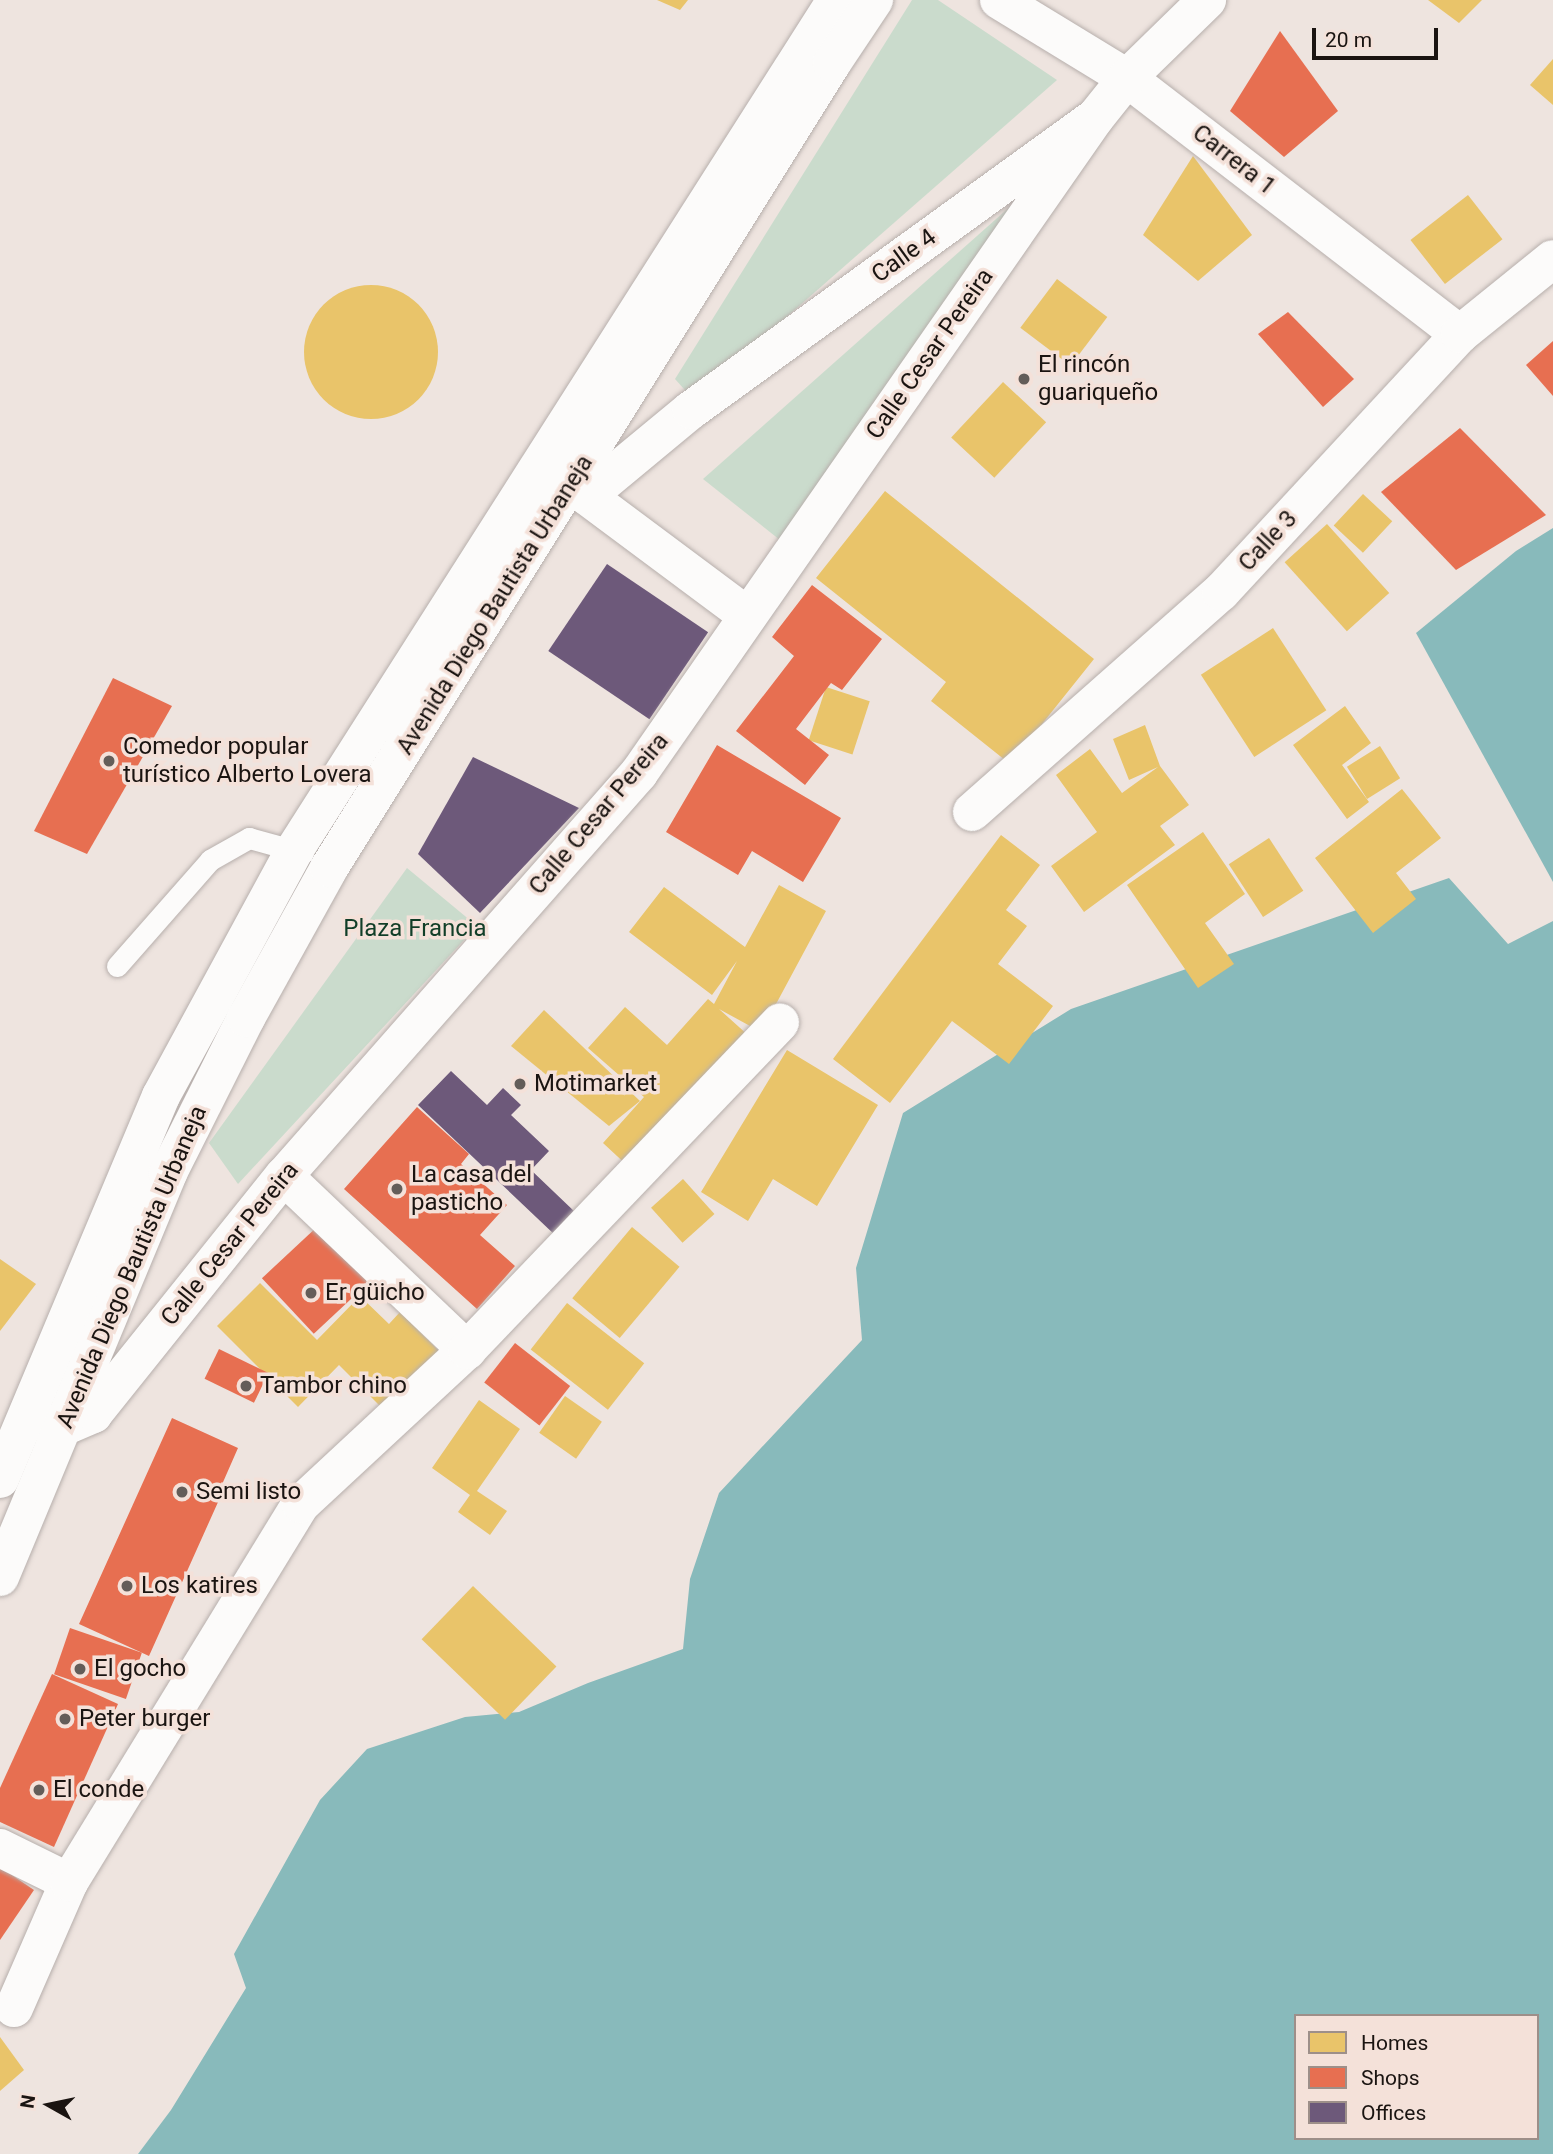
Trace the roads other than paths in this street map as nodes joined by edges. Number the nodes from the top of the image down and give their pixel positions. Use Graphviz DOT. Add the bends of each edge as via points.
graph roads {
  1 [pos="835,0"];
  2 [pos="874,0"];
  3 [pos="999,0"];
  4 [pos="1207,0"];
  5 [pos="1127,78"];
  6 [pos="1095,118"];
  7 [pos="1553,259"];
  8 [pos="1460,334"];
  9 [pos="657,345"];
  10 [pos="691,410"];
  11 [pos="541,463"];
  12 [pos="579,490"];
  13 [pos="748,616"];
  14 [pos="972,813"];
  15 [pos="295,849"];
  16 [pos="329,868"];
  17 [pos="117,966"];
  18 [pos="780,1023"];
  19 [pos="284,1176"];
  20 [pos="467,1350"];
  21 [pos="45,1423"];
  22 [pos="0,1479"];
  23 [pos="0,1577"];
  24 [pos="0,1848"];
  25 [pos="69,1882"];
  26 [pos="14,2008"];
  1 -- 11 [label="street, Avenida Diego Bautista Urbaneja"];
  2 -- 9 [label="street, Avenida Diego Bautista Urbaneja"];
  3 -- 5 [label="street, Carrera 1"];
  4 -- 5 [label="street, Calle 4"];
  5 -- 6 [label="street, Calle 4"];
  5 -- 8 [label="street, Carrera 1"];
  6 -- 10 [label="street, Calle 4"];
  6 -- 13 [label="street, Calle Cesar Pereira"];
  7 -- 8 [label="street, Calle 3"];
  8 -- 14 [label="street, Calle 3" via="1221,592"];
  9 -- 10 [label="street" via="651,370 656,404 673,412"];
  9 -- 12 [label="street, Avenida Diego Bautista Urbaneja"];
  10 -- 12 [label="street, Calle 4"];
  11 -- 12 [label="street"];
  11 -- 15 [label="street, Avenida Diego Bautista Urbaneja"];
  12 -- 13 [label="street"];
  12 -- 16 [label="street, Avenida Diego Bautista Urbaneja"];
  13 -- 19 [label="street, Calle Cesar Pereira" via="639,773"];
  15 -- 16 [label="lane"];
  15 -- 17 [label="lane" via="248,838 210,860"];
  15 -- 21 [label="street, Avenida Diego Bautista Urbaneja" via="161,1096"];
  16 -- 21 [label="street, Avenida Diego Bautista Urbaneja" via="246,1018"];
  18 -- 20 [label="street"];
  19 -- 20 [label="street"];
  19 -- 21 [label="street, Calle Cesar Pereira" via="93,1414"];
  20 -- 25 [label="street" via="300,1504"];
  21 -- 22 [label="street, Avenida Diego Bautista Urbaneja"];
  21 -- 23 [label="street, Avenida Diego Bautista Urbaneja"];
  24 -- 25 [label="street"];
  25 -- 26 [label="street"];
}
